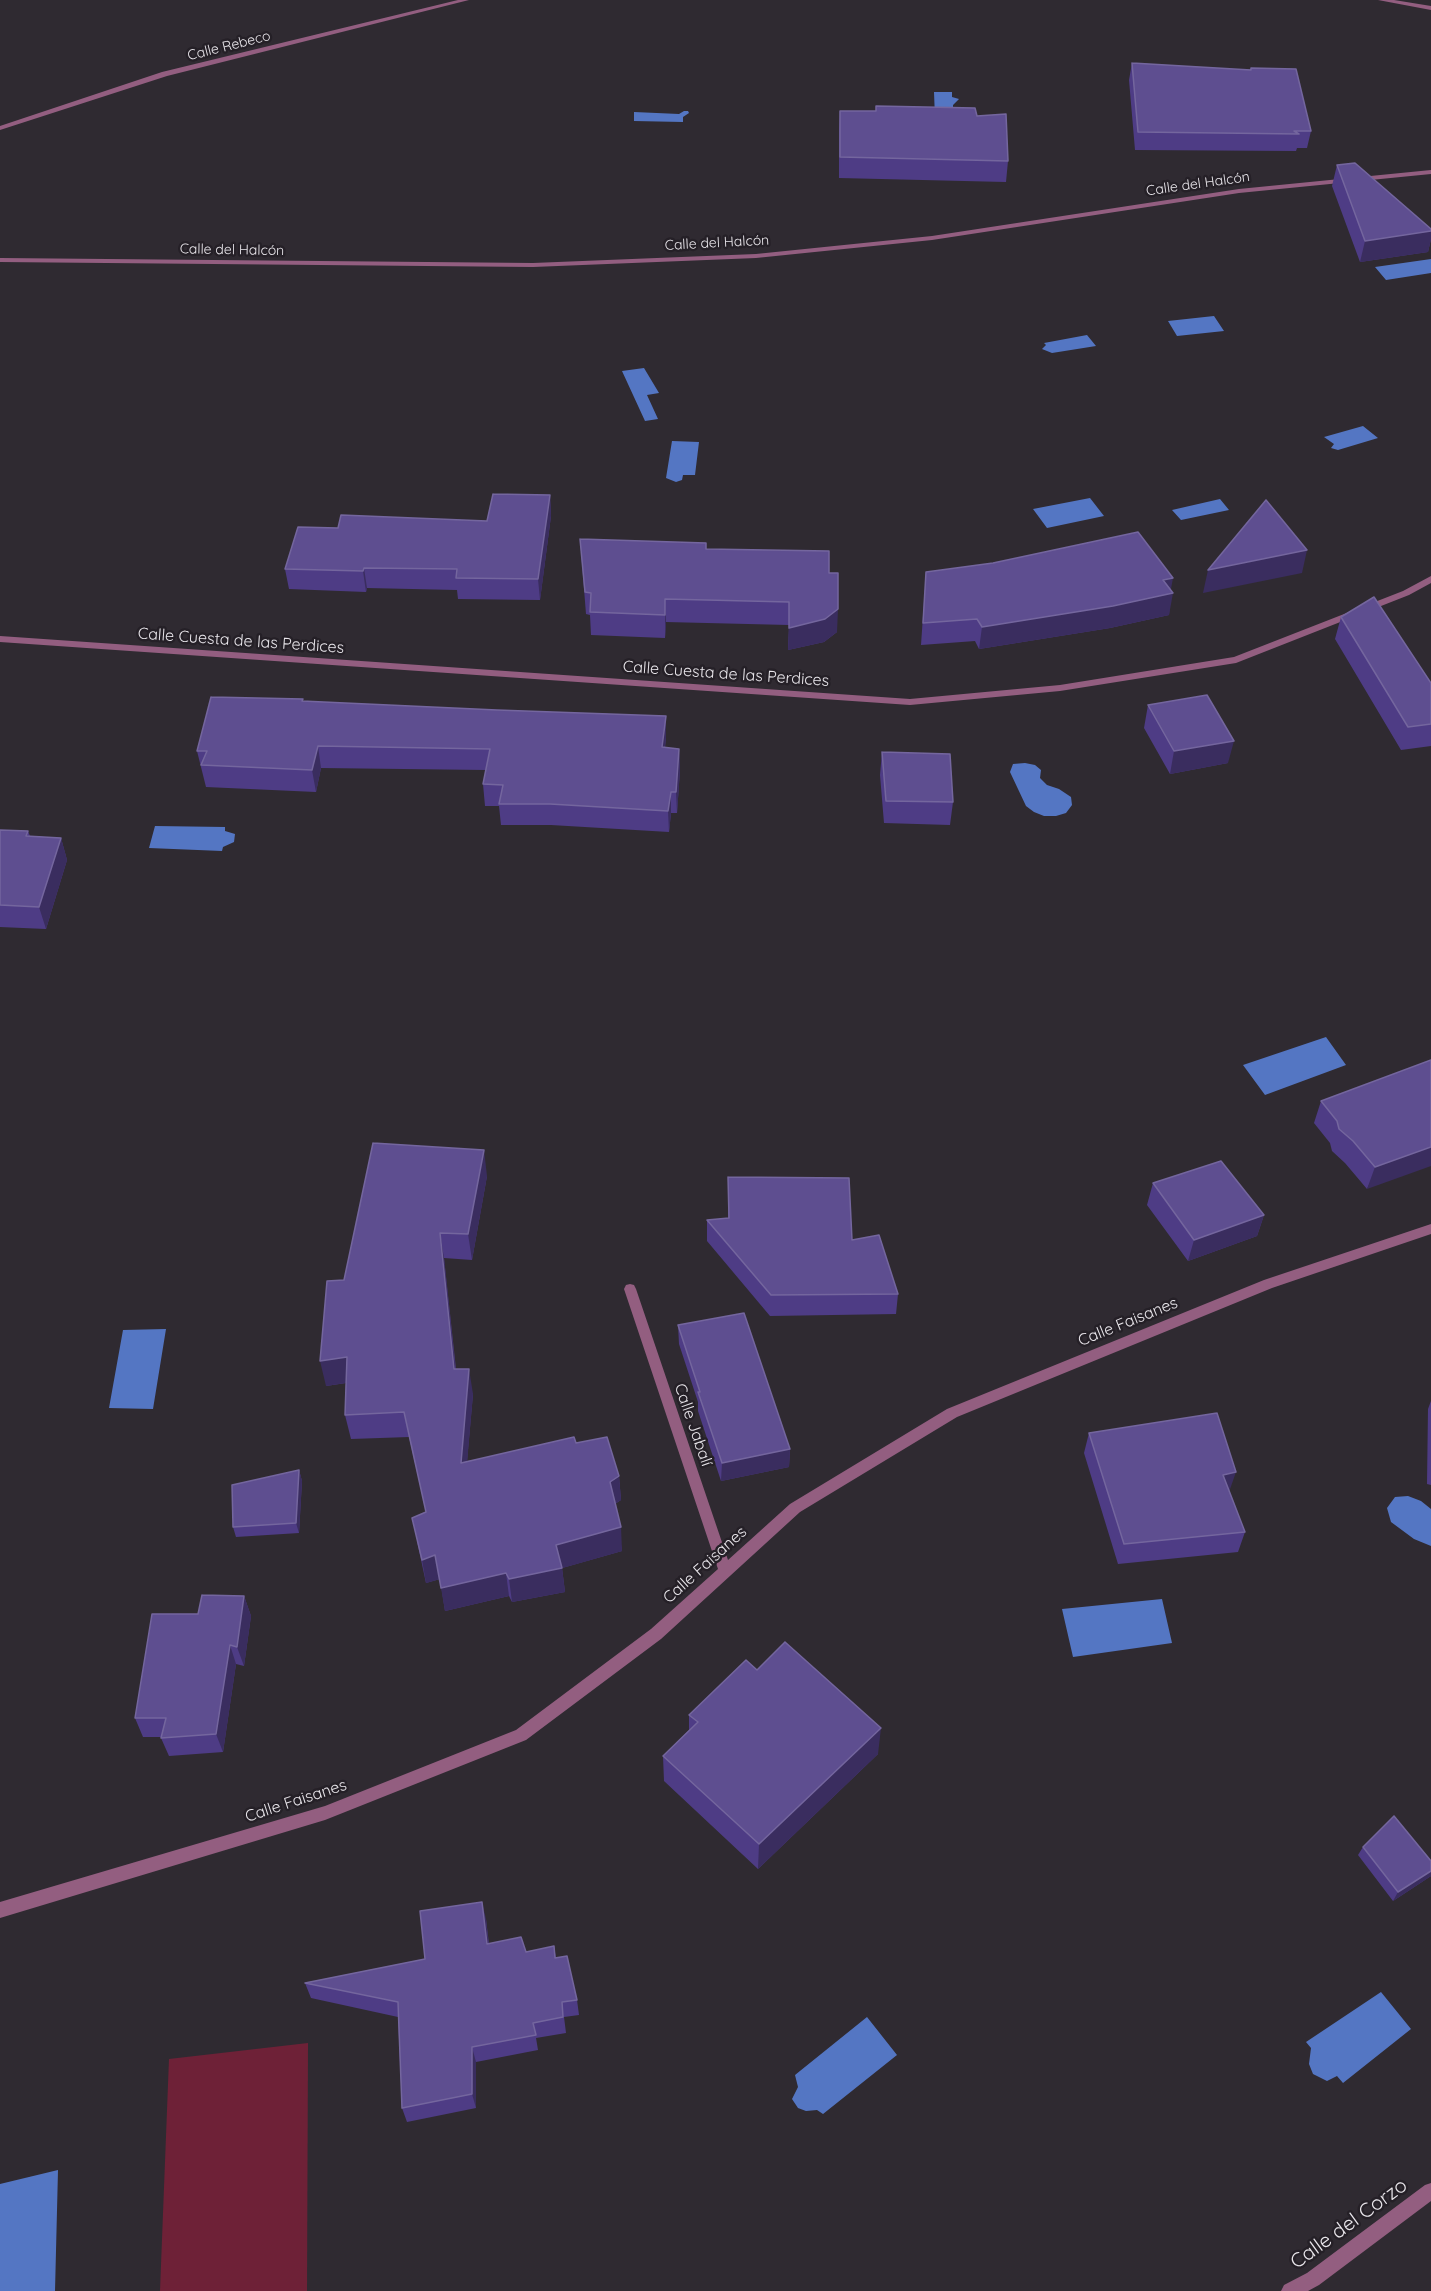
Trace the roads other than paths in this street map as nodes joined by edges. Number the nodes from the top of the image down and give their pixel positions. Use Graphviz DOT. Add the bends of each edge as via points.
graph roads {
  1 [pos="466,0"];
  2 [pos="1381,0"];
  3 [pos="1431,8"];
  4 [pos="0,128"];
  5 [pos="1431,172"];
  6 [pos="0,260"];
  7 [pos="1431,579"];
  8 [pos="0,639"];
  9 [pos="1431,1229"];
  10 [pos="630,1289"];
  11 [pos="725,1571"];
  12 [pos="0,1910"];
  13 [pos="1431,2191"];
  14 [pos="1290,2291"];
  1 -- 4 [label="street, Calle Rebeco" via="165,75"];
  2 -- 3 [label="street"];
  5 -- 6 [label="street, Calle del Halcón" via="1239,191 932,238 756,256 533,265"];
  7 -- 8 [label="street, Calle Cuesta de las Perdices" via="1406,593 1236,660 1060,688 910,702"];
  9 -- 11 [label="street, Calle Faisanes" via="1268,1284 952,1413 795,1508"];
  10 -- 11 [label="street, Calle Jabalí"];
  11 -- 12 [label="street, Calle Faisanes" via="656,1634 521,1735 325,1813"];
  13 -- 14 [label="street, Calle del Corzo"];
}
